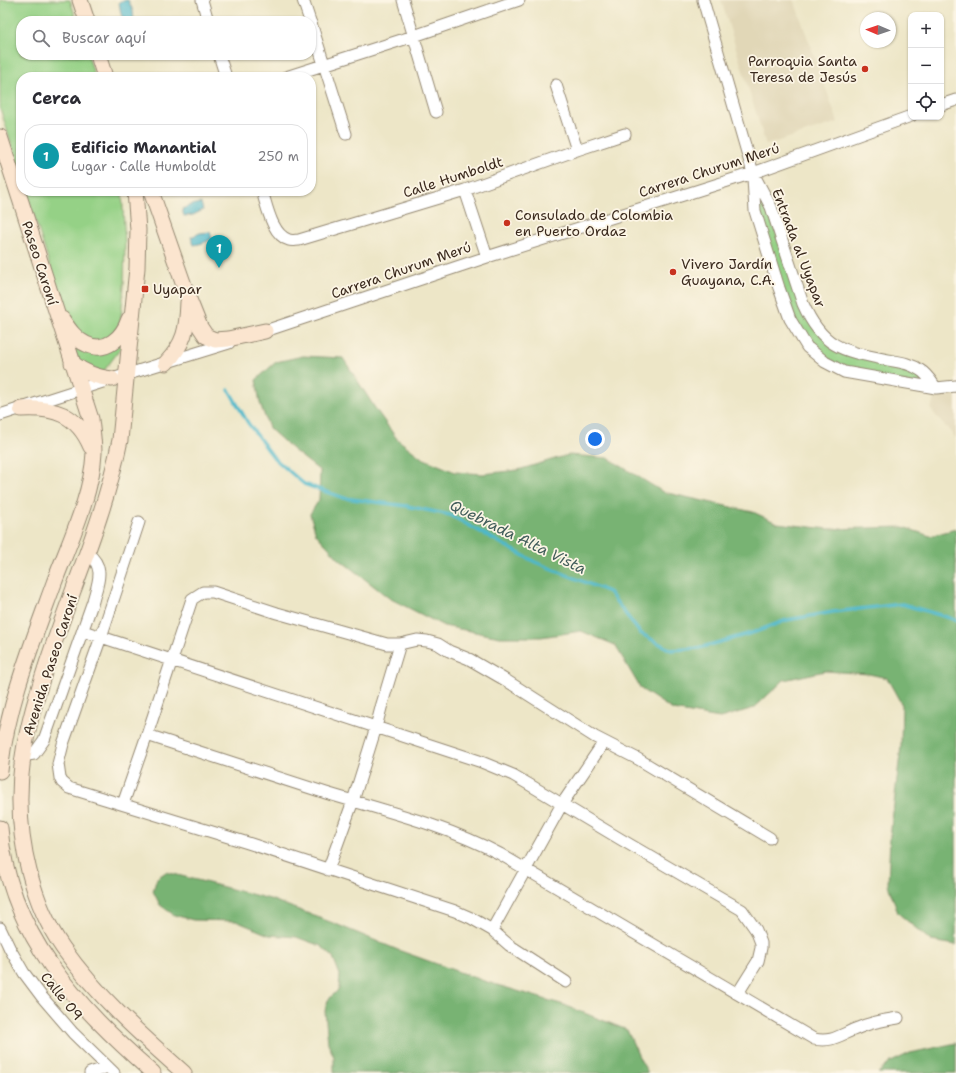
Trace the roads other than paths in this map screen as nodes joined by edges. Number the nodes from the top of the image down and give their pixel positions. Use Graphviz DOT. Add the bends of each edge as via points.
graph roads {
  1 [pos="80,0"];
  2 [pos="202,0"];
  3 [pos="303,0"];
  4 [pos="403,0"];
  5 [pos="519,0"];
  6 [pos="703,0"];
  7 [pos="505,2"];
  8 [pos="85,16"];
  9 [pos="207,16"];
  10 [pos="309,16"];
  11 [pos="414,36"];
  12 [pos="316,39"];
  13 [pos="100,60"];
  14 [pos="221,60"];
  15 [pos="324,65"];
  16 [pos="103,72"];
  17 [pos="224,72"];
  18 [pos="302,72"];
  19 [pos="556,85"];
  20 [pos="956,100"];
  21 [pos="944,104"];
  22 [pos="436,112"];
  23 [pos="908,117"];
  24 [pos="346,134"];
  25 [pos="625,134"];
  26 [pos="0,137"];
  27 [pos="577,150"];
  28 [pos="753,173"];
  29 [pos="16,187"];
  30 [pos="465,190"];
  31 [pos="19,196"];
  32 [pos="135,196"];
  33 [pos="153,196"];
  34 [pos="264,196"];
  35 [pos="487,257"];
  36 [pos="188,297"];
  37 [pos="53,302"];
  38 [pos="134,306"];
  39 [pos="265,331"];
  40 [pos="72,363"];
  41 [pos="166,363"];
  42 [pos="119,377"];
  43 [pos="956,386"];
  44 [pos="936,388"];
  45 [pos="80,389"];
  46 [pos="21,409"];
  47 [pos="0,415"];
  48 [pos="94,453"];
  49 [pos="139,522"];
  50 [pos="87,552"];
  51 [pos="83,631"];
  52 [pos="101,637"];
  53 [pos="400,644"];
  54 [pos="172,660"];
  55 [pos="376,727"];
  56 [pos="147,735"];
  57 [pos="604,742"];
  58 [pos="22,756"];
  59 [pos="0,771"];
  60 [pos="353,801"];
  61 [pos="123,804"];
  62 [pos="562,804"];
  63 [pos="0,828"];
  64 [pos="770,838"];
  65 [pos="328,870"];
  66 [pos="526,870"];
  67 [pos="0,928"];
  68 [pos="492,930"];
  69 [pos="566,982"];
  70 [pos="738,993"];
  71 [pos="898,1018"];
  72 [pos="111,1070"];
  73 [pos="90,1073"];
  74 [pos="153,1073"];
  75 [pos="184,1073"];
  1 -- 8 [label="street"];
  2 -- 9 [label="street"];
  3 -- 10 [label="street"];
  4 -- 11 [label="street"];
  5 -- 7 [label="street"];
  6 -- 28 [label="street"];
  7 -- 11 [label="street"];
  11 -- 15 [label="street"];
  11 -- 22 [label="street"];
  12 -- 15 [label="street"];
  13 -- 16 [label="street"];
  14 -- 17 [label="street"];
  15 -- 18 [label="street"];
  15 -- 24 [label="street"];
  19 -- 27 [label="street"];
  20 -- 21 [label="street"];
  23 -- 28 [label="street, Carrera Churum Merú"];
  25 -- 27 [label="street, Calle Humboldt"];
  26 -- 29 [label="street, Paseo Caroní"];
  27 -- 30 [label="street, Calle Humboldt"];
  28 -- 35 [label="street, Carrera Churum Merú"];
  28 -- 44 [label="street, Entrada al Uyapar" via="771,207 803,304 816,327 835,345 845,350 905,363 919,369"];
  28 -- 44 [label="street, Entrada al Uyapar" via="755,211 790,319 807,347 825,362 844,372"];
  30 -- 34 [label="street, Calle Humboldt" via="299,240 289,240 280,234 273,224"];
  30 -- 35 [label="street"];
  31 -- 37 [label="street, Paseo Caroní"];
  32 -- 38 [label="street" via="138,230"];
  33 -- 36 [label="street"];
  35 -- 39 [label="street, Carrera Churum Merú"];
  36 -- 39 [label="street" via="200,327 210,339 228,339"];
  36 -- 41 [label="street" via="186,328 182,342"];
  37 -- 38 [label="street" via="72,334 86,344 98,346 106,345 120,336"];
  37 -- 40 [label="street, Paseo Caroní"];
  38 -- 42 [label="street"];
  39 -- 41 [label="street, Carrera Churum Merú"];
  40 -- 42 [label="street" via="93,376"];
  40 -- 45 [label="street, Paseo Caroní"];
  41 -- 42 [label="street, Carrera Churum Merú"];
  42 -- 45 [label="street"];
  42 -- 50 [label="street, Avenida Paseo Caroní" via="124,415 115,466"];
  43 -- 44 [label="street"];
  45 -- 46 [label="street"];
  45 -- 48 [label="street, Avenida Paseo Caroní" via="91,419"];
  46 -- 47 [label="street"];
  46 -- 48 [label="street" via="45,409 72,421 87,436"];
  48 -- 59 [label="street, Avenida Paseo Caroní" via="84,500 34,638 15,699"];
  49 -- 52 [label="street"];
  50 -- 51 [label="street" via="97,564 100,575"];
  50 -- 58 [label="street, Avenida Paseo Caroní" via="44,673"];
  51 -- 52 [label="street"];
  51 -- 58 [label="street" via="44,740 36,752"];
  52 -- 54 [label="street"];
  52 -- 61 [label="street" via="63,744 58,768 62,782 69,788"];
  53 -- 54 [label="street" via="387,644 357,636 208,592 192,599"];
  53 -- 55 [label="street"];
  53 -- 57 [label="street" via="417,640 438,644 507,681"];
  54 -- 55 [label="street"];
  54 -- 56 [label="street"];
  55 -- 60 [label="street"];
  55 -- 62 [label="street" via="495,767"];
  56 -- 60 [label="street"];
  56 -- 61 [label="street"];
  57 -- 62 [label="street"];
  57 -- 64 [label="street" via="638,759"];
  58 -- 75 [label="street, Avenida Paseo Caroní" via="19,783 21,833 32,882 50,927 62,947 101,996"];
  60 -- 65 [label="street"];
  60 -- 66 [label="street" via="448,830 485,846"];
  61 -- 65 [label="street"];
  62 -- 66 [label="street"];
  62 -- 70 [label="street" via="742,910 756,930 761,948 758,961"];
  63 -- 74 [label="street" via="12,888 21,914 45,959 91,1015"];
  65 -- 68 [label="street" via="455,911"];
  66 -- 68 [label="street"];
  66 -- 70 [label="street"];
  67 -- 72 [label="street, Calle 09" via="24,973 42,997 73,1033"];
  68 -- 69 [label="street" via="509,945"];
  70 -- 71 [label="street" via="814,1039 824,1041 836,1039 867,1024"];
  72 -- 73 [label="street"];
}
